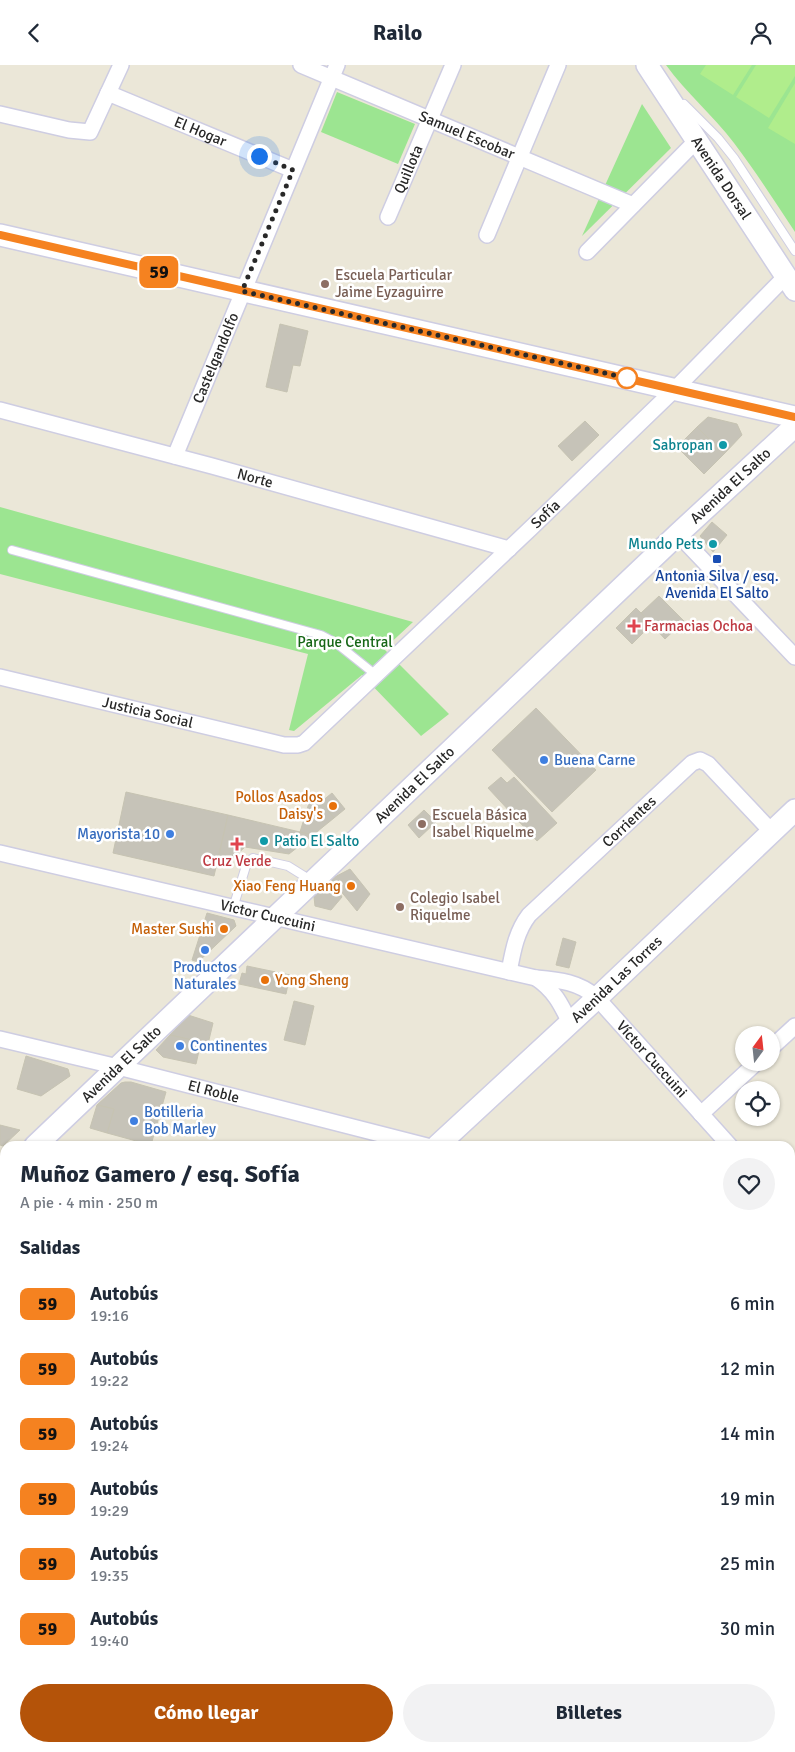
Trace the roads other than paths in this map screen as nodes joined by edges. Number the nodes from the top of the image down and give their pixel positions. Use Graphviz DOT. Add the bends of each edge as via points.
graph roads {
  1 [pos="121,65"];
  2 [pos="301,65"];
  3 [pos="452,65"];
  4 [pos="558,65"];
  5 [pos="648,65"];
  6 [pos="335,71"];
  7 [pos="108,93"];
  8 [pos="679,97"];
  9 [pos="0,114"];
  10 [pos="429,119"];
  11 [pos="697,140"];
  12 [pos="519,157"];
  13 [pos="293,170"];
  14 [pos="633,205"];
  15 [pos="388,217"];
  16 [pos="0,235"];
  17 [pos="487,235"];
  18 [pos="795,251"];
  19 [pos="587,253"];
  20 [pos="790,283"];
  21 [pos="242,291"];
  22 [pos="675,389"];
  23 [pos="0,409"];
  24 [pos="795,417"];
  25 [pos="795,426"];
  26 [pos="174,456"];
  27 [pos="678,534"];
  28 [pos="509,549"];
  29 [pos="12,550"];
  30 [pos="795,657"];
  31 [pos="376,675"];
  32 [pos="0,677"];
  33 [pos="298,745"];
  34 [pos="795,810"];
  35 [pos="772,831"];
  36 [pos="0,853"];
  37 [pos="312,881"];
  38 [pos="233,908"];
  39 [pos="273,918"];
  40 [pos="509,972"];
  41 [pos="536,978"];
  42 [pos="597,998"];
  43 [pos="570,1023"];
  44 [pos="795,1026"];
  45 [pos="0,1039"];
  46 [pos="780,1040"];
  47 [pos="118,1067"];
  48 [pos="748,1071"];
  49 [pos="701,1115"];
  50 [pos="715,1139"];
  51 [pos="40,1141"];
  52 [pos="407,1141"];
  53 [pos="442,1141"];
  1 -- 7 [label="street"];
  2 -- 6 [label="street, Samuel Escobar"];
  3 -- 10 [label="street, Quillota"];
  4 -- 12 [label="street"];
  5 -- 11 [label="street, Avenida Dorsal"];
  6 -- 10 [label="street, Samuel Escobar"];
  6 -- 13 [label="street, Castelgandolfo"];
  7 -- 9 [label="street" via="90,132"];
  7 -- 13 [label="street, El Hogar"];
  8 -- 18 [label="lane" via="734,158"];
  10 -- 12 [label="street, Samuel Escobar"];
  10 -- 15 [label="street, Quillota"];
  11 -- 14 [label="street"];
  11 -- 20 [label="street, Avenida Dorsal"];
  12 -- 14 [label="street, Samuel Escobar"];
  12 -- 17 [label="street"];
  13 -- 21 [label="street, Castelgandolfo"];
  14 -- 19 [label="street"];
  16 -- 21 [label="street"];
  20 -- 22 [label="street, Sofía"];
  21 -- 22 [label="street"];
  21 -- 26 [label="street, Castelgandolfo"];
  22 -- 24 [label="street"];
  22 -- 28 [label="street, Sofía"];
  23 -- 26 [label="street, Norte"];
  25 -- 27 [label="street, Avenida El Salto"];
  26 -- 28 [label="street, Norte"];
  27 -- 30 [label="street"];
  27 -- 37 [label="street, Avenida El Salto"];
  28 -- 31 [label="street, Sofía"];
  29 -- 31 [label="lane" via="321,635"];
  31 -- 33 [label="street, Sofía" via="309,740"];
  32 -- 33 [label="street, Justicia Social"];
  34 -- 35 [label="street, Avenida Las Torres"];
  35 -- 40 [label="street, Corrientes" via="708,764 700,760 692,763 529,915 516,938"];
  35 -- 42 [label="street, Avenida Las Torres"];
  36 -- 38 [label="street, Víctor Cuccuini"];
  37 -- 38 [label="lane" via="288,866 253,858 248,861"];
  37 -- 39 [label="street, Avenida El Salto"];
  38 -- 39 [label="street, Víctor Cuccuini"];
  39 -- 40 [label="street, Víctor Cuccuini"];
  39 -- 47 [label="street, Avenida El Salto"];
  40 -- 41 [label="street, Víctor Cuccuini"];
  41 -- 42 [label="street, Víctor Cuccuini" via="573,983"];
  41 -- 43 [label="street, Víctor Cuccuini" via="556,995"];
  42 -- 43 [label="street, Avenida Las Torres"];
  42 -- 49 [label="street, Víctor Cuccuini"];
  43 -- 53 [label="street, Avenida Las Torres"];
  44 -- 46 [label="street"];
  45 -- 47 [label="street, El Roble"];
  47 -- 51 [label="street, Avenida El Salto"];
  47 -- 52 [label="street, El Roble"];
  48 -- 49 [label="street"];
  49 -- 50 [label="street, Víctor Cuccuini"];
}
